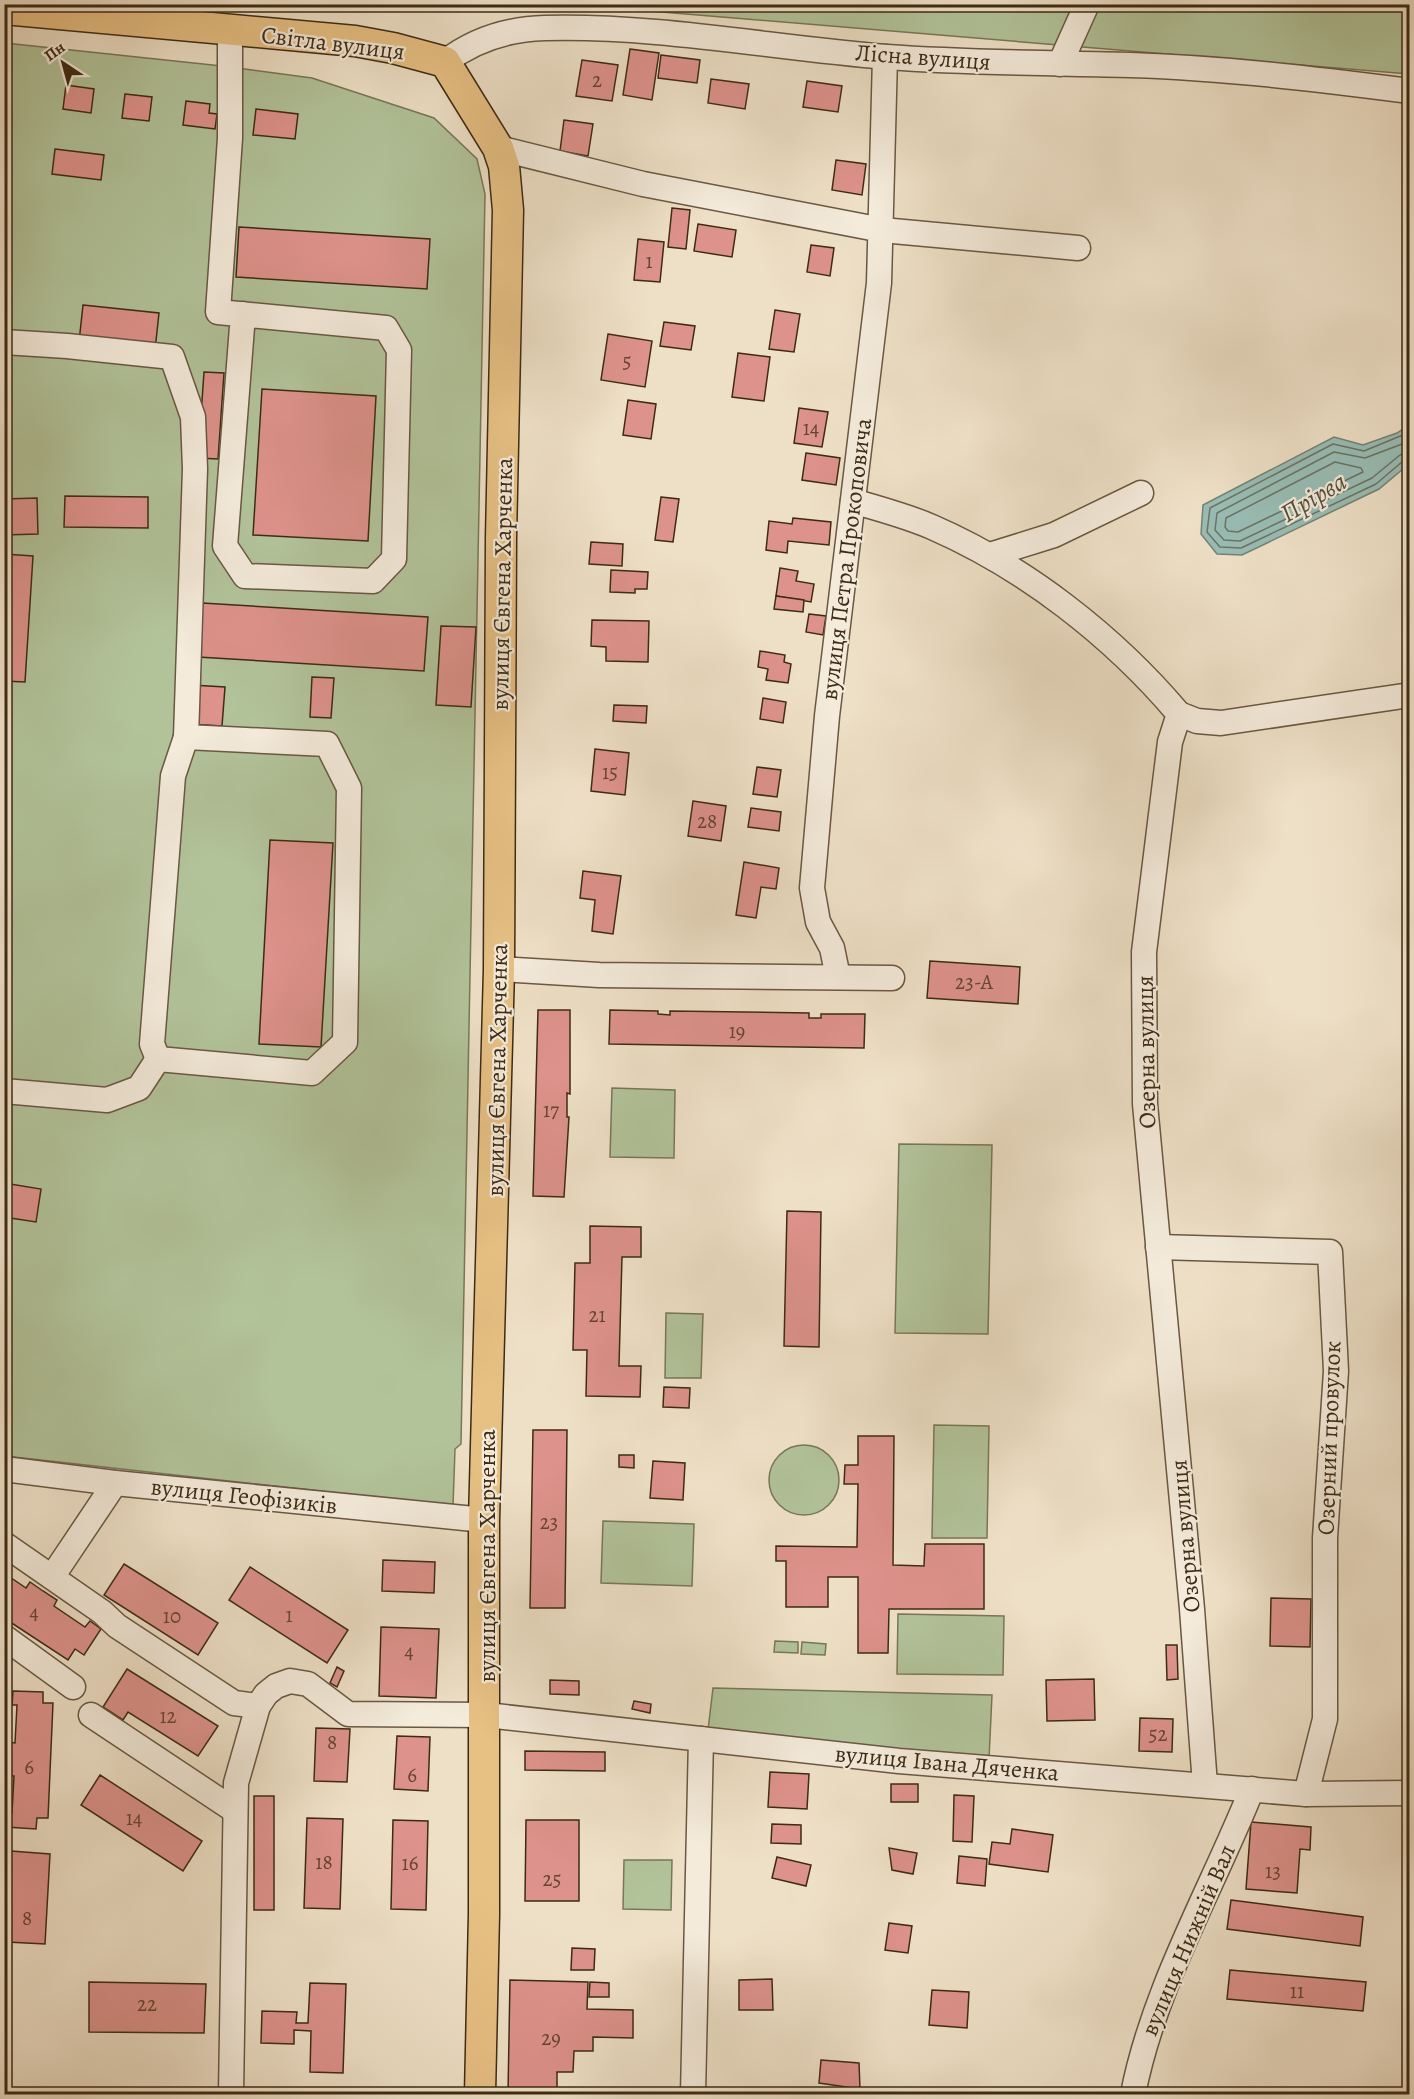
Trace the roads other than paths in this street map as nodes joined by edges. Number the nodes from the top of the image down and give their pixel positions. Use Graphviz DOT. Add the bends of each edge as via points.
graph roads {
  1 [pos="1087,4"];
  2 [pos="4,9"];
  3 [pos="230,31"];
  4 [pos="885,57"];
  5 [pos="445,62"];
  6 [pos="1060,64"];
  7 [pos="1410,91"];
  8 [pos="498,148"];
  9 [pos="882,230"];
  10 [pos="1078,248"];
  11 [pos="243,314"];
  12 [pos="4,342"];
  13 [pos="1141,493"];
  14 [pos="853,501"];
  15 [pos="990,555"];
  16 [pos="1410,695"];
  17 [pos="1179,714"];
  18 [pos="186,737"];
  19 [pos="499,969"];
  20 [pos="838,977"];
  21 [pos="892,978"];
  22 [pos="158,1059"];
  23 [pos="4,1091"];
  24 [pos="1158,1246"];
  25 [pos="4,1469"];
  26 [pos="115,1483"];
  27 [pos="484,1520"];
  28 [pos="4,1544"];
  29 [pos="52,1577"];
  30 [pos="4,1637"];
  31 [pos="73,1687"];
  32 [pos="258,1706"];
  33 [pos="91,1715"];
  34 [pos="486,1715"];
  35 [pos="701,1739"];
  36 [pos="1205,1785"];
  37 [pos="1252,1789"];
  38 [pos="1410,1793"];
  39 [pos="1306,1794"];
  40 [pos="234,1810"];
  41 [pos="231,2094"];
  42 [pos="480,2094"];
  43 [pos="693,2094"];
  44 [pos="1133,2094"];
  1 -- 6 [label="street"];
  2 -- 3 [label="main road, Світла вулиця"];
  3 -- 5 [label="main road, Світла вулиця" via="355,41"];
  3 -- 11 [label="street" via="230,127 218,312"];
  4 -- 5 [label="street, Лісна вулиця" via="630,29 544,28 486,37"];
  4 -- 6 [label="street, Лісна вулиця"];
  4 -- 9 [label="street, вулиця Петра Прокоповича"];
  5 -- 8 [label="main road, вулиця Євгена Харченка"];
  6 -- 7 [label="street, Лісна вулиця" via="1134,65 1304,78"];
  8 -- 9 [label="street" via="643,184"];
  8 -- 19 [label="main road, вулиця Євгена Харченка" via="504,166 508,210 501,538"];
  9 -- 10 [label="street"];
  9 -- 14 [label="street, вулиця Петра Прокоповича"];
  11 -- 11 [label="street" via="225,546 244,576 373,581 394,559 399,350 386,328"];
  12 -- 18 [label="street" via="172,357 193,417 195,469"];
  13 -- 15 [label="street" via="1054,535"];
  14 -- 15 [label="street" via="930,526"];
  14 -- 20 [label="street, вулиця Петра Прокоповича" via="827,717 812,888 818,922 832,948"];
  15 -- 17 [label="street" via="1105,640"];
  16 -- 17 [label="street" via="1221,723 1197,721"];
  17 -- 24 [label="street, Озерна вулиця" via="1167,763 1144,952 1145,1104"];
  18 -- 22 [label="street" via="173,776 152,1044"];
  18 -- 22 [label="street" via="327,744 349,788 345,1042 312,1073"];
  19 -- 20 [label="street" via="610,975"];
  19 -- 27 [label="main road, вулиця Євгена Харченка"];
  20 -- 21 [label="street"];
  22 -- 23 [label="street" via="139,1088 107,1100"];
  24 -- 36 [label="street, Озерна вулиця"];
  24 -- 39 [label="street, Озерний провулок" via="1330,1252 1336,1371 1324,1538 1325,1719"];
  25 -- 26 [label="street, вулиця Геофізиків"];
  26 -- 27 [label="street, вулиця Геофізиків"];
  26 -- 29 [label="street"];
  27 -- 34 [label="main road, вулиця Євгена Харченка"];
  28 -- 29 [label="street"];
  29 -- 32 [label="street" via="117,1626 234,1703"];
  30 -- 31 [label="street"];
  32 -- 34 [label="street, вулиця Івана Дяченка" via="276,1686 301,1681 348,1714"];
  32 -- 40 [label="street" via="236,1783"];
  33 -- 40 [label="street"];
  34 -- 35 [label="street, вулиця Івана Дяченка"];
  34 -- 42 [label="main road, вулиця Євгена Харченка"];
  35 -- 36 [label="street, вулиця Івана Дяченка" via="899,1761"];
  35 -- 43 [label="street"];
  36 -- 37 [label="street, вулиця Івана Дяченка"];
  37 -- 39 [label="street, вулиця Івана Дяченка"];
  37 -- 44 [label="street, вулиця Нижній Вал" via="1163,1992 1142,2050"];
  38 -- 39 [label="street, вулиця Івана Дяченка"];
  40 -- 41 [label="street"];
}
